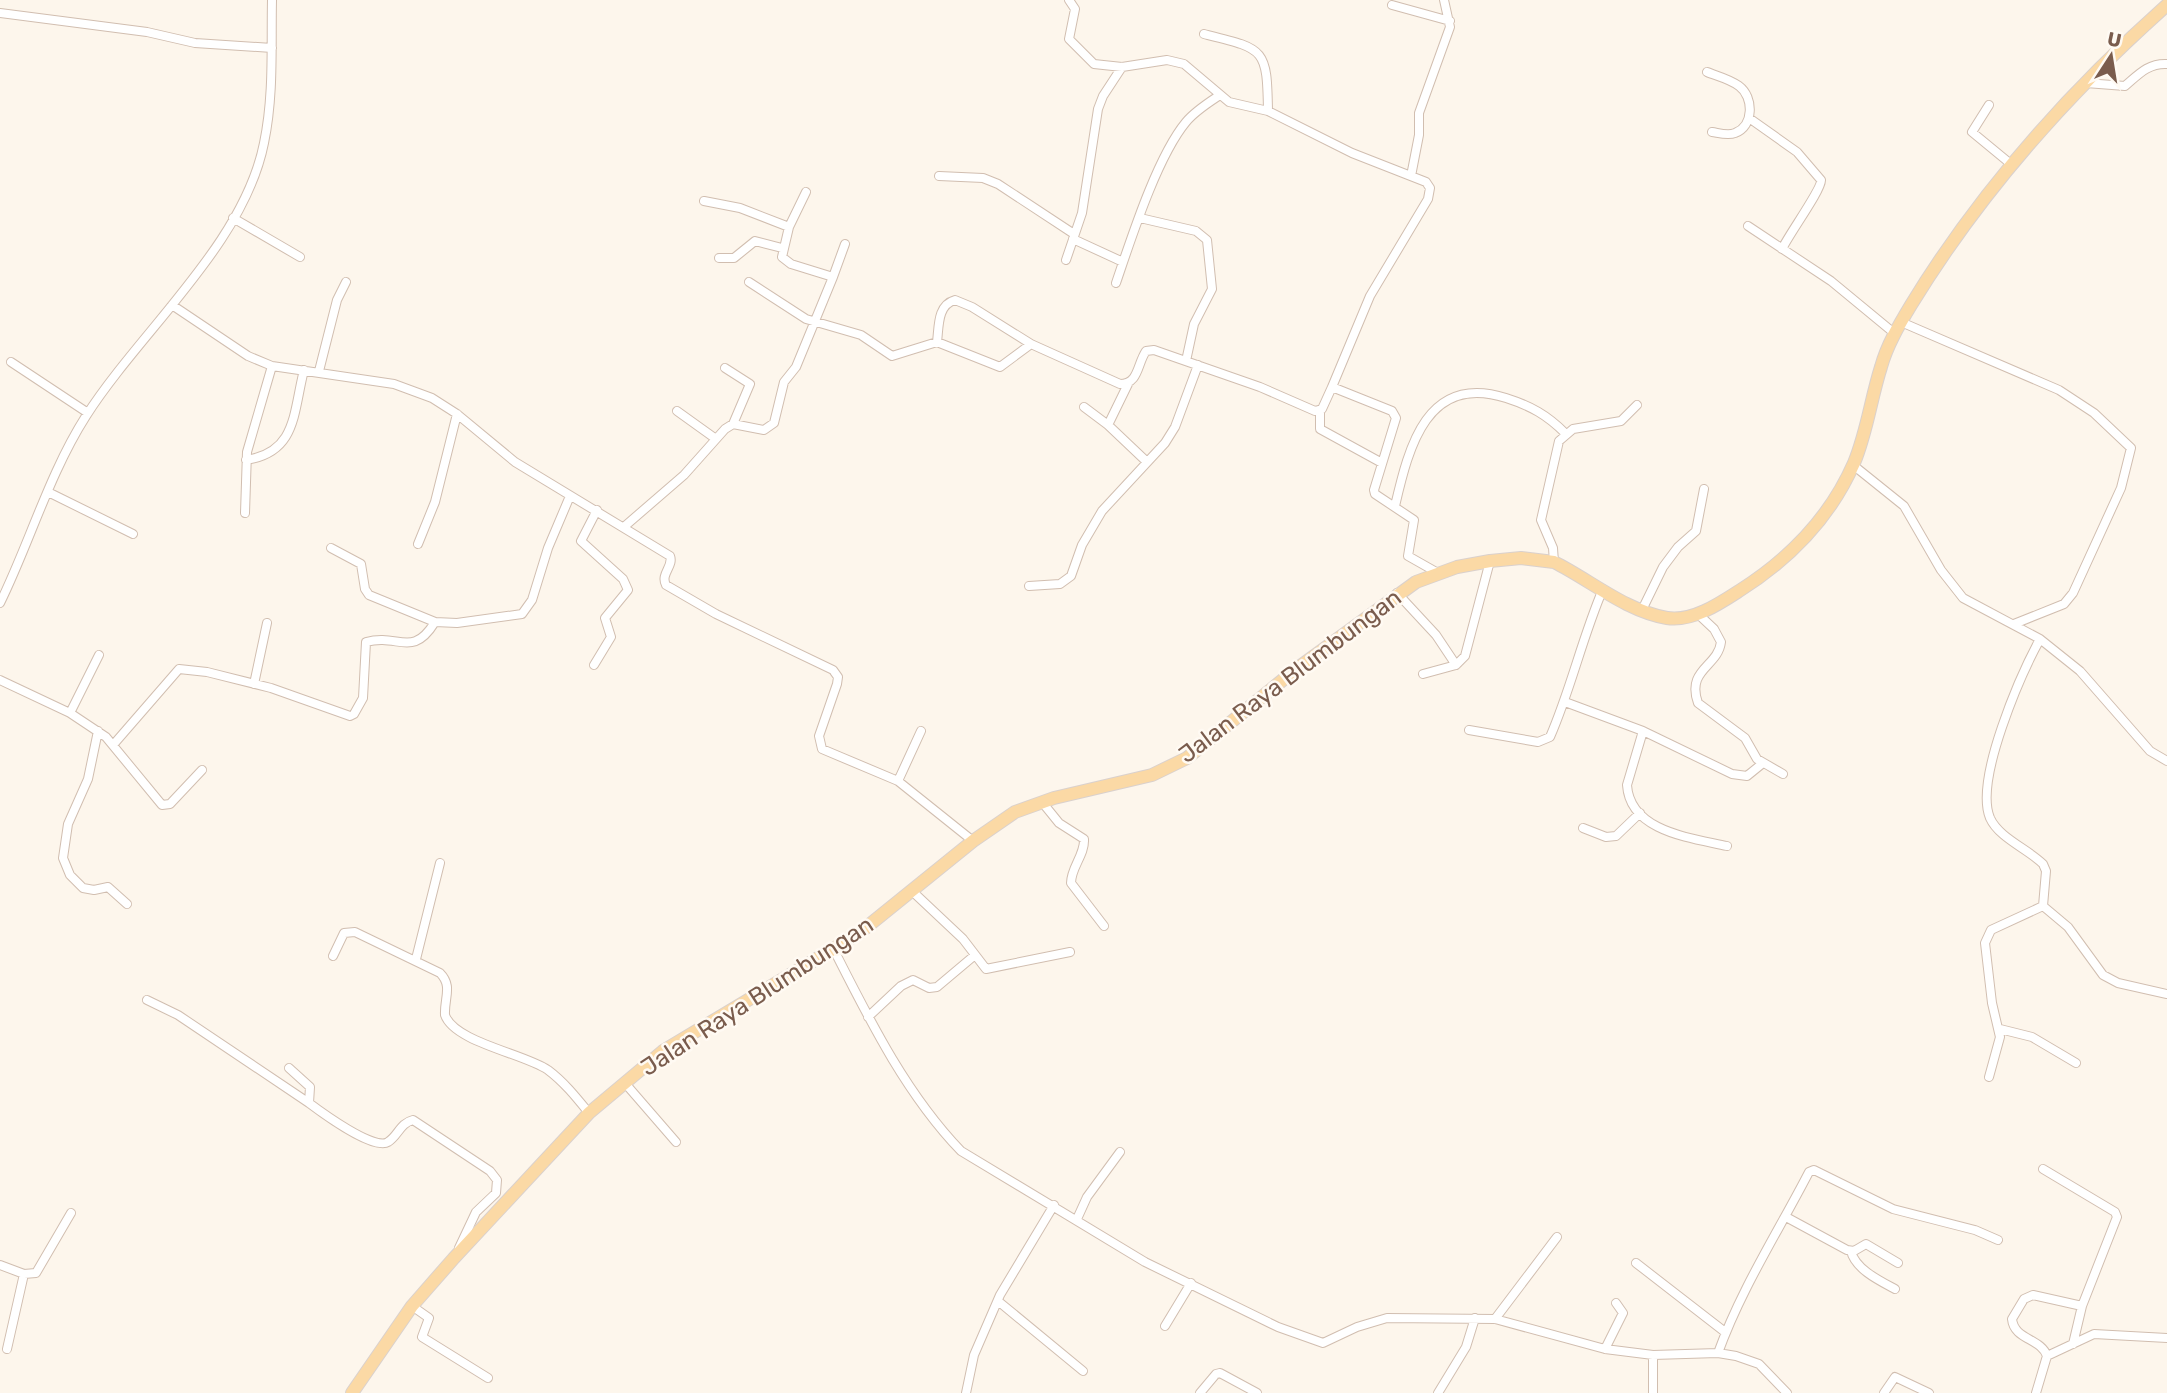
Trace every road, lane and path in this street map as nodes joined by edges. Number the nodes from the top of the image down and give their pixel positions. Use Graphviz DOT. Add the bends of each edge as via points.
graph roads {
  1 [pos="272,0"];
  2 [pos="1069,0"];
  3 [pos="1444,0"];
  4 [pos="1392,5"];
  5 [pos="2167,5"];
  6 [pos="0,13"];
  7 [pos="1450,21"];
  8 [pos="1204,34"];
  9 [pos="272,48"];
  10 [pos="2167,64"];
  11 [pos="1122,67"];
  12 [pos="1707,72"];
  13 [pos="2086,83"];
  14 [pos="1220,95"];
  15 [pos="1989,105"];
  16 [pos="1268,111"];
  17 [pos="1749,118"];
  18 [pos="1712,132"];
  19 [pos="2012,165"];
  20 [pos="939,176"];
  21 [pos="1411,176"];
  22 [pos="806,192"];
  23 [pos="704,201"];
  24 [pos="233,218"];
  25 [pos="1140,218"];
  26 [pos="1748,226"];
  27 [pos="789,227"];
  28 [pos="1074,236"];
  29 [pos="845,244"];
  30 [pos="782,248"];
  31 [pos="1782,249"];
  32 [pos="300,257"];
  33 [pos="719,258"];
  34 [pos="1066,260"];
  35 [pos="1123,262"];
  36 [pos="833,277"];
  37 [pos="346,282"];
  38 [pos="749,282"];
  39 [pos="1115,283"];
  40 [pos="172,305"];
  41 [pos="816,323"];
  42 [pos="1897,328"];
  43 [pos="937,342"];
  44 [pos="1031,344"];
  45 [pos="1186,361"];
  46 [pos="11,362"];
  47 [pos="1198,365"];
  48 [pos="272,366"];
  49 [pos="725,368"];
  50 [pos="304,370"];
  51 [pos="319,371"];
  52 [pos="1128,384"];
  53 [pos="1332,387"];
  54 [pos="1637,405"];
  55 [pos="1084,407"];
  56 [pos="677,411"];
  57 [pos="1320,411"];
  58 [pos="88,413"];
  59 [pos="457,414"];
  60 [pos="733,424"];
  61 [pos="1108,425"];
  62 [pos="1565,433"];
  63 [pos="716,439"];
  64 [pos="246,460"];
  65 [pos="1147,462"];
  66 [pos="1382,463"];
  67 [pos="1853,465"];
  68 [pos="1704,489"];
  69 [pos="48,492"];
  70 [pos="570,496"];
  71 [pos="1395,506"];
  72 [pos="597,510"];
  73 [pos="245,513"];
  74 [pos="625,526"];
  75 [pos="132,534"];
  76 [pos="418,544"];
  77 [pos="331,548"];
  78 [pos="1490,561"];
  79 [pos="1554,562"];
  80 [pos="1438,573"];
  81 [pos="1029,586"];
  82 [pos="1604,589"];
  83 [pos="1397,593"];
  84 [pos="0,603"];
  85 [pos="1641,612"];
  86 [pos="1697,613"];
  87 [pos="435,622"];
  88 [pos="267,623"];
  89 [pos="2014,624"];
  90 [pos="2040,639"];
  91 [pos="99,655"];
  92 [pos="594,665"];
  93 [pos="1456,665"];
  94 [pos="1423,674"];
  95 [pos="0,680"];
  96 [pos="254,684"];
  97 [pos="1565,702"];
  98 [pos="70,713"];
  99 [pos="1469,730"];
  100 [pos="98,731"];
  101 [pos="920,731"];
  102 [pos="1643,731"];
  103 [pos="113,745"];
  104 [pos="2167,761"];
  105 [pos="1763,762"];
  106 [pos="202,770"];
  107 [pos="1783,774"];
  108 [pos="898,781"];
  109 [pos="1042,802"];
  110 [pos="1640,813"];
  111 [pos="1583,828"];
  112 [pos="972,841"];
  113 [pos="1727,846"];
  114 [pos="440,863"];
  115 [pos="912,891"];
  116 [pos="127,904"];
  117 [pos="2043,906"];
  118 [pos="1104,926"];
  119 [pos="834,950"];
  120 [pos="1070,952"];
  121 [pos="333,956"];
  122 [pos="975,956"];
  123 [pos="416,959"];
  124 [pos="2167,994"];
  125 [pos="147,1000"];
  126 [pos="869,1017"];
  127 [pos="2000,1029"];
  128 [pos="2076,1063"];
  129 [pos="289,1068"];
  130 [pos="1989,1077"];
  131 [pos="624,1082"];
  132 [pos="309,1103"];
  133 [pos="589,1113"];
  134 [pos="676,1142"];
  135 [pos="1121,1152"];
  136 [pos="2043,1169"];
  137 [pos="1054,1205"];
  138 [pos="71,1213"];
  139 [pos="1786,1217"];
  140 [pos="1077,1219"];
  141 [pos="1557,1237"];
  142 [pos="1998,1240"];
  143 [pos="1851,1251"];
  144 [pos="454,1258"];
  145 [pos="1636,1263"];
  146 [pos="1898,1263"];
  147 [pos="0,1265"];
  148 [pos="23,1274"];
  149 [pos="1191,1283"];
  150 [pos="1895,1289"];
  151 [pos="998,1301"];
  152 [pos="1616,1303"];
  153 [pos="412,1306"];
  154 [pos="2081,1306"];
  155 [pos="1475,1318"];
  156 [pos="1495,1319"];
  157 [pos="1165,1326"];
  158 [pos="1725,1332"];
  159 [pos="2167,1338"];
  160 [pos="2073,1344"];
  161 [pos="7,1349"];
  162 [pos="1605,1349"];
  163 [pos="1718,1353"];
  164 [pos="1653,1355"];
  165 [pos="2047,1356"];
  166 [pos="1083,1371"];
  167 [pos="488,1378"];
  168 [pos="352,1393"];
  169 [pos="966,1393"];
  170 [pos="1200,1393"];
  171 [pos="1257,1393"];
  172 [pos="1438,1393"];
  173 [pos="1653,1393"];
  174 [pos="1787,1393"];
  175 [pos="1884,1393"];
  176 [pos="1929,1393"];
  177 [pos="2036,1393"];
  1 -- 9 [label="street"];
  2 -- 11 [label="street" via="1075,9 1069,39 1094,64"];
  3 -- 7 [label="street"];
  4 -- 7 [label="street"];
  5 -- 13 [label="main road, Jalan Raya Blumbungan"];
  6 -- 9 [label="street" via="147,32 195,43"];
  7 -- 21 [label="street" via="1419,113"];
  8 -- 16 [label="street" via="1243,44 1264,59"];
  9 -- 24 [label="street" via="272,91 264,145 252,184"];
  10 -- 13 [label="street" via="2157,63 2125,86"];
  11 -- 14 [label="street" via="1176,61"];
  11 -- 28 [label="street" via="1098,109 1082,213"];
  12 -- 17 [label="street" via="1739,86 1750,105"];
  13 -- 19 [label="main road, Jalan Raya Blumbungan"];
  14 -- 16 [label="street" via="1247,108"];
  14 -- 25 [label="street" via="1193,114 1179,131"];
  15 -- 19 [label="street" via="1972,132"];
  16 -- 21 [label="street"];
  17 -- 18 [label="street" via="1733,134"];
  17 -- 31 [label="street" via="1797,152 1821,180 1819,193 1792,226"];
  19 -- 42 [label="main road, Jalan Raya Blumbungan" via="1969,217"];
  20 -- 28 [label="street" via="983,178 998,184"];
  21 -- 53 [label="street" via="1426,182 1430,193 1370,296"];
  22 -- 27 [label="street"];
  23 -- 27 [label="street" via="740,208"];
  24 -- 32 [label="street"];
  24 -- 40 [label="street"];
  25 -- 35 [label="street"];
  25 -- 45 [label="street" via="1196,231 1207,240 1212,289 1194,324"];
  26 -- 31 [label="street"];
  27 -- 30 [label="street"];
  28 -- 34 [label="street"];
  28 -- 35 [label="street"];
  29 -- 36 [label="street"];
  30 -- 33 [label="street" via="755,241 734,258"];
  30 -- 36 [label="street" via="785,261"];
  31 -- 42 [label="street"];
  35 -- 39 [label="street"];
  36 -- 41 [label="street"];
  37 -- 51 [label="street"];
  38 -- 41 [label="street"];
  40 -- 48 [label="street" via="248,356"];
  40 -- 58 [label="street" via="119,367"];
  41 -- 43 [label="street" via="861,335 888,355"];
  41 -- 60 [label="street" via="784,382 774,423 764,430"];
  42 -- 67 [label="main road, Jalan Raya Blumbungan" via="1881,365"];
  42 -- 89 [label="street" via="2075,398 2131,448 2121,488 2073,593 2064,604"];
  43 -- 44 [label="street" via="1000,367"];
  43 -- 44 [label="street" via="941,313 955,300"];
  44 -- 52 [label="street"];
  45 -- 47 [label="street"];
  45 -- 52 [label="street" via="1146,351"];
  46 -- 58 [label="street"];
  47 -- 57 [label="street"];
  47 -- 65 [label="street" via="1175,427"];
  48 -- 50 [label="street"];
  48 -- 64 [label="street"];
  49 -- 60 [label="street" via="750,384"];
  50 -- 51 [label="street"];
  50 -- 64 [label="street" via="283,444 271,454"];
  51 -- 59 [label="street" via="415,390"];
  52 -- 61 [label="street"];
  53 -- 57 [label="street"];
  53 -- 66 [label="street" via="1392,411 1396,418"];
  54 -- 62 [label="street" via="1621,421"];
  55 -- 61 [label="street"];
  56 -- 63 [label="street"];
  57 -- 66 [label="street" via="1320,429"];
  58 -- 69 [label="street"];
  59 -- 70 [label="street" via="515,462"];
  59 -- 76 [label="street" via="435,502"];
  60 -- 63 [label="street"];
  61 -- 65 [label="street"];
  62 -- 71 [label="street" via="1535,408 1496,395 1462,392 1448,397 1427,418 1416,440"];
  62 -- 79 [label="street" via="1554,458 1541,520"];
  63 -- 74 [label="street" via="684,475"];
  64 -- 73 [label="street"];
  65 -- 81 [label="street" via="1096,519 1071,576 1060,584"];
  66 -- 71 [label="street" via="1374,490"];
  67 -- 86 [label="main road, Jalan Raya Blumbungan" via="1794,552 1745,587"];
  67 -- 89 [label="street" via="1904,506 1963,598"];
  68 -- 85 [label="street" via="1696,531 1663,567"];
  69 -- 75 [label="street"];
  69 -- 84 [label="street"];
  70 -- 72 [label="street"];
  70 -- 87 [label="street" via="526,610 488,620"];
  71 -- 80 [label="street" via="1414,520 1408,556"];
  72 -- 74 [label="street"];
  72 -- 92 [label="street" via="581,541 623,579 628,590 605,618 611,638"];
  74 -- 108 [label="street" via="670,556 664,581 716,614 833,670 838,684 819,736 822,749"];
  77 -- 87 [label="street" via="363,566 369,595"];
  78 -- 79 [label="main road, Jalan Raya Blumbungan"];
  78 -- 80 [label="main road, Jalan Raya Blumbungan"];
  78 -- 93 [label="street" via="1471,641"];
  79 -- 82 [label="main road, Jalan Raya Blumbungan"];
  80 -- 83 [label="main road, Jalan Raya Blumbungan"];
  82 -- 85 [label="main road, Jalan Raya Blumbungan"];
  82 -- 97 [label="street" via="1585,630"];
  83 -- 93 [label="street" via="1436,635"];
  83 -- 109 [label="main road, Jalan Raya Blumbungan" via="1187,758 1152,775"];
  85 -- 86 [label="main road, Jalan Raya Blumbungan" via="1680,618"];
  86 -- 105 [label="street" via="1721,642 1698,676 1698,703 1745,738"];
  87 -- 96 [label="street" via="417,642 366,642 363,698 349,716"];
  88 -- 96 [label="street"];
  89 -- 90 [label="street"];
  90 -- 104 [label="street" via="2080,671 2150,751"];
  90 -- 117 [label="street" via="2009,701 1987,806 1996,828 2043,864"];
  91 -- 98 [label="street"];
  93 -- 94 [label="street"];
  95 -- 98 [label="street"];
  96 -- 103 [label="street" via="179,669"];
  97 -- 99 [label="street" via="1546,741"];
  97 -- 102 [label="street"];
  98 -- 100 [label="street"];
  100 -- 103 [label="street"];
  100 -- 116 [label="street" via="88,779 66,832 63,858 70,875 83,888 108,887"];
  101 -- 108 [label="street"];
  102 -- 105 [label="street" via="1732,774 1747,776"];
  102 -- 110 [label="street" via="1627,785"];
  103 -- 106 [label="street" via="162,805 170,804"];
  105 -- 107 [label="street"];
  108 -- 112 [label="street"];
  109 -- 112 [label="main road, Jalan Raya Blumbungan" via="1015,813"];
  109 -- 118 [label="street" via="1059,823 1084,839 1071,883"];
  110 -- 111 [label="street" via="1616,836 1605,837"];
  110 -- 113 [label="street" via="1673,833"];
  112 -- 115 [label="main road, Jalan Raya Blumbungan"];
  114 -- 123 [label="street"];
  115 -- 119 [label="main road, Jalan Raya Blumbungan"];
  115 -- 122 [label="street"];
  117 -- 124 [label="street" via="2068,927 2103,975"];
  117 -- 127 [label="street" via="1987,936 1992,1003"];
  119 -- 126 [label="street"];
  119 -- 131 [label="main road, Jalan Raya Blumbungan" via="690,1033"];
  120 -- 122 [label="street" via="993,970 986,969"];
  121 -- 123 [label="street" via="344,933 350,931"];
  122 -- 126 [label="street" via="937,987 914,980 901,986"];
  123 -- 133 [label="street" via="446,980 444,1015 451,1025 545,1069 566,1085"];
  125 -- 132 [label="street" via="178,1015"];
  126 -- 137 [label="street" via="937,1125 961,1151"];
  127 -- 128 [label="street" via="2032,1037"];
  127 -- 130 [label="street"];
  129 -- 132 [label="street" via="310,1087"];
  131 -- 133 [label="main road, Jalan Raya Blumbungan"];
  131 -- 134 [label="street"];
  132 -- 144 [label="street" via="339,1124 383,1144 407,1121 417,1122 490,1171 497,1180 496,1193 476,1213"];
  133 -- 144 [label="main road, Jalan Raya Blumbungan"];
  135 -- 140 [label="street" via="1087,1197"];
  136 -- 154 [label="street" via="2117,1217"];
  137 -- 140 [label="street"];
  137 -- 151 [label="street"];
  138 -- 148 [label="street" via="36,1273"];
  139 -- 142 [label="street" via="1814,1170 1893,1209"];
  139 -- 143 [label="street"];
  139 -- 158 [label="street"];
  140 -- 149 [label="street" via="1144,1262"];
  141 -- 156 [label="street"];
  143 -- 146 [label="street" via="1866,1244"];
  143 -- 150 [label="street" via="1862,1267"];
  144 -- 153 [label="main road, Jalan Raya Blumbungan"];
  145 -- 158 [label="street"];
  147 -- 148 [label="street"];
  148 -- 161 [label="street"];
  149 -- 155 [label="street" via="1278,1328 1321,1343 1387,1318"];
  149 -- 157 [label="street"];
  151 -- 166 [label="street"];
  151 -- 169 [label="street" via="974,1355"];
  152 -- 162 [label="street" via="1622,1319"];
  153 -- 167 [label="street" via="429,1318 422,1337"];
  153 -- 168 [label="main road, Jalan Raya Blumbungan"];
  154 -- 160 [label="street"];
  154 -- 165 [label="street" via="2038,1295 2024,1299 2012,1325 2018,1334 2041,1345"];
  155 -- 156 [label="street"];
  155 -- 172 [label="street" via="1466,1347"];
  156 -- 162 [label="street"];
  158 -- 163 [label="street"];
  159 -- 160 [label="street" via="2110,1332"];
  160 -- 165 [label="street"];
  162 -- 164 [label="street"];
  163 -- 164 [label="street"];
  163 -- 174 [label="street" via="1759,1364"];
  164 -- 173 [label="street"];
  165 -- 177 [label="street"];
  170 -- 171 [label="street" via="1220,1373"];
  175 -- 176 [label="street" via="1895,1377"];
}
